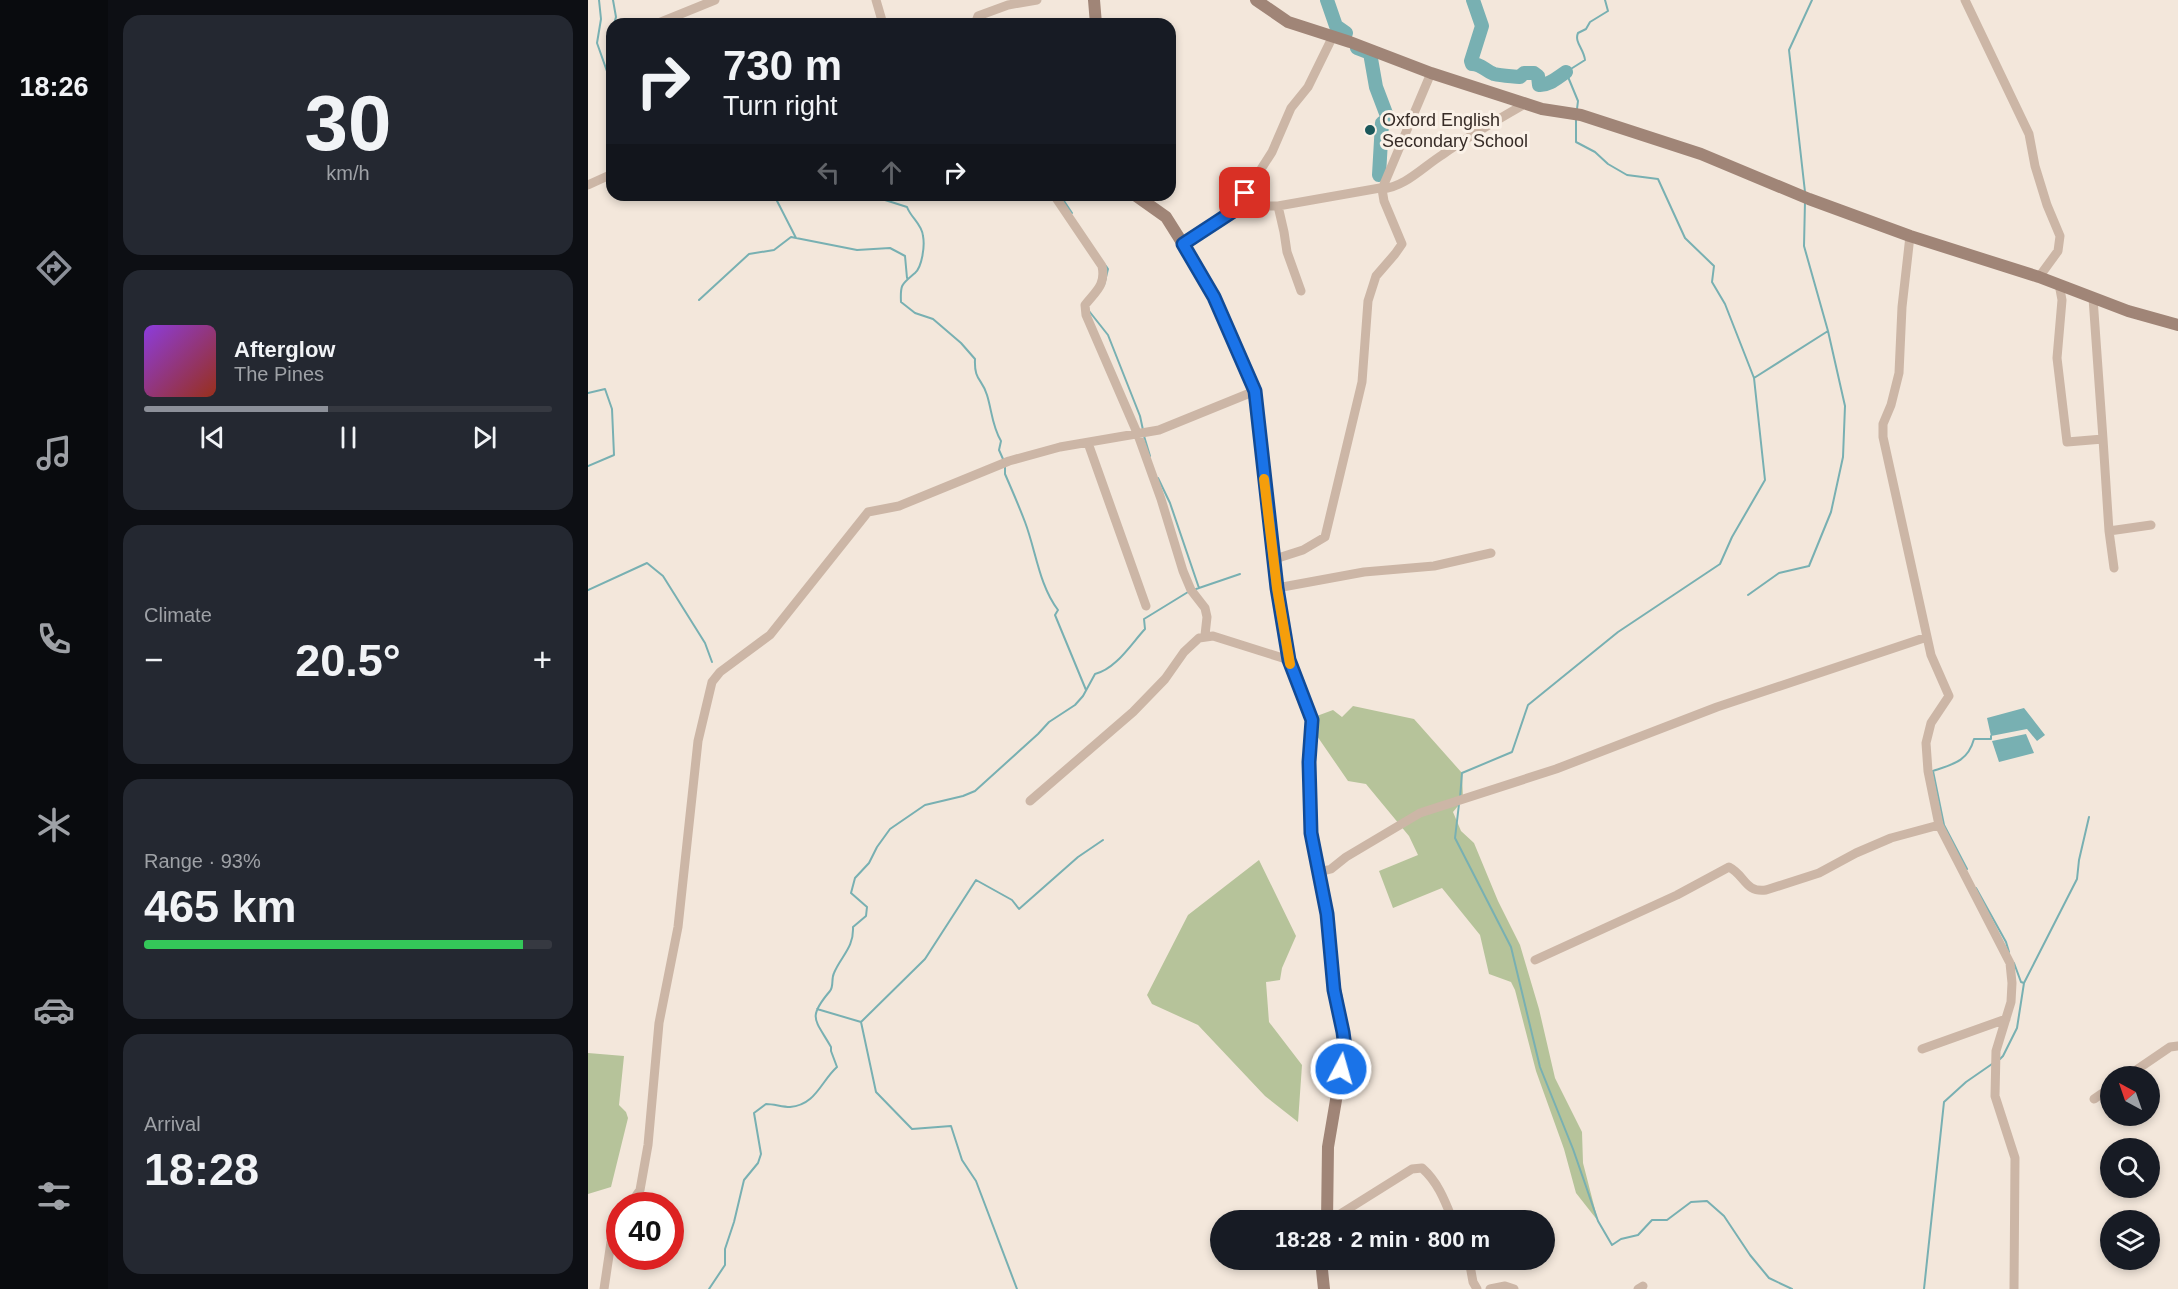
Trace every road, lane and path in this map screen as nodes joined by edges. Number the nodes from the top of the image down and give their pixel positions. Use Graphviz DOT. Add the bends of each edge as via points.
graph roads {
  1 [pos="715,0"];
  2 [pos="876,0"];
  3 [pos="1037,0"];
  4 [pos="1094,0"];
  5 [pos="1256,0"];
  6 [pos="1965,0"];
  7 [pos="671,18"];
  8 [pos="881,18"];
  9 [pos="977,18"];
  10 [pos="1096,18"];
  11 [pos="1333,36"];
  12 [pos="1431,73"];
  13 [pos="1525,104"];
  14 [pos="606,177"];
  15 [pos="588,185"];
  16 [pos="1383,189"];
  17 [pos="1058,201"];
  18 [pos="1143,201"];
  19 [pos="1278,206"];
  20 [pos="1235,210"];
  21 [pos="1910,236"];
  22 [pos="1183,244"];
  23 [pos="2039,277"];
  24 [pos="2059,284"];
  25 [pos="1300,291"];
  26 [pos="2093,298"];
  27 [pos="2178,325"];
  28 [pos="1255,391"];
  29 [pos="1138,435"];
  30 [pos="2103,439"];
  31 [pos="1088,443"];
  32 [pos="2151,525"];
  33 [pos="2109,531"];
  34 [pos="1491,553"];
  35 [pos="1275,560"];
  36 [pos="2114,568"];
  37 [pos="1277,588"];
  38 [pos="1146,606"];
  39 [pos="1205,635"];
  40 [pos="1927,637"];
  41 [pos="1289,660"];
  42 [pos="1030,801"];
  43 [pos="1938,825"];
  44 [pos="1319,872"];
  45 [pos="1535,960"];
  46 [pos="2006,1018"];
  47 [pos="2178,1046"];
  48 [pos="1922,1049"];
  49 [pos="2142,1066"];
  50 [pos="2100,1095"];
  51 [pos="2094,1099"];
  52 [pos="639,1192"];
  53 [pos="1328,1210"];
  54 [pos="1346,1210"];
  55 [pos="1449,1210"];
  56 [pos="607,1270"];
  57 [pos="1322,1270"];
  58 [pos="1471,1270"];
  59 [pos="604,1289"];
  60 [pos="1324,1289"];
  61 [pos="1477,1289"];
  62 [pos="1490,1289"];
  63 [pos="1514,1289"];
  64 [pos="2014,1289"];
  1 -- 7 [label="street"];
  2 -- 8 [label="street"];
  3 -- 9 [label="street" via="1008,5"];
  4 -- 10 [label="street"];
  5 -- 11 [label="street" via="1288,22"];
  6 -- 23 [label="street" via="2029,134 2035,166 2060,236 2058,251"];
  11 -- 12 [label="street"];
  11 -- 20 [label="street" via="1272,152"];
  12 -- 13 [label="street"];
  12 -- 16 [label="street"];
  13 -- 16 [label="street" via="1403,183"];
  13 -- 21 [label="street" via="1577,113 1701,154"];
  14 -- 15 [label="street"];
  16 -- 19 [label="street"];
  16 -- 35 [label="street" via="1402,244 1376,276 1368,301 1362,382 1325,537"];
  17 -- 29 [label="street" via="1102,266 1104,277 1085,305 1086,315"];
  18 -- 22 [label="street" via="1166,218"];
  19 -- 20 [label="street"];
  19 -- 25 [label="street"];
  20 -- 22 [label="street"];
  21 -- 23 [label="street"];
  21 -- 40 [label="street" via="1899,373 1883,437"];
  22 -- 28 [label="street" via="1214,297"];
  23 -- 24 [label="street"];
  24 -- 26 [label="street"];
  24 -- 30 [label="street" via="2062,300 2057,358 2067,442"];
  26 -- 27 [label="street"];
  26 -- 30 [label="street"];
  28 -- 29 [label="street"];
  28 -- 35 [label="street"];
  29 -- 31 [label="street"];
  29 -- 39 [label="street" via="1183,570 1191,590 1205,608"];
  30 -- 33 [label="street"];
  31 -- 38 [label="street"];
  31 -- 52 [label="street" via="1009,461 899,506 868,512 770,635 712,682 698,741 678,927 659,1023 648,1145"];
  32 -- 33 [label="street"];
  33 -- 36 [label="street"];
  34 -- 37 [label="street" via="1434,566 1364,572"];
  35 -- 37 [label="street"];
  37 -- 41 [label="street"];
  39 -- 41 [label="street"];
  39 -- 42 [label="street" via="1184,652 1165,679 1132,712"];
  40 -- 43 [label="street" via="1949,696 1931,723 1926,743"];
  40 -- 44 [label="street" via="1420,813 1331,869"];
  41 -- 44 [label="street" via="1312,720 1311,833"];
  43 -- 45 [label="street" via="1891,838 1819,873 1766,890 1752,888 1729,867"];
  43 -- 46 [label="street" via="2010,963 2011,1002"];
  44 -- 53 [label="street" via="1345,1047 1328,1147"];
  46 -- 48 [label="street"];
  46 -- 64 [label="street" via="1995,1060 1995,1096 2015,1158"];
  47 -- 49 [label="street" via="2170,1047"];
  50 -- 51 [label="street"];
  54 -- 55 [label="street" via="1412,1169 1422,1168 1442,1193"];
  56 -- 59 [label="street"];
  57 -- 60 [label="street"];
  58 -- 61 [label="street"];
  62 -- 63 [label="street"];
}
